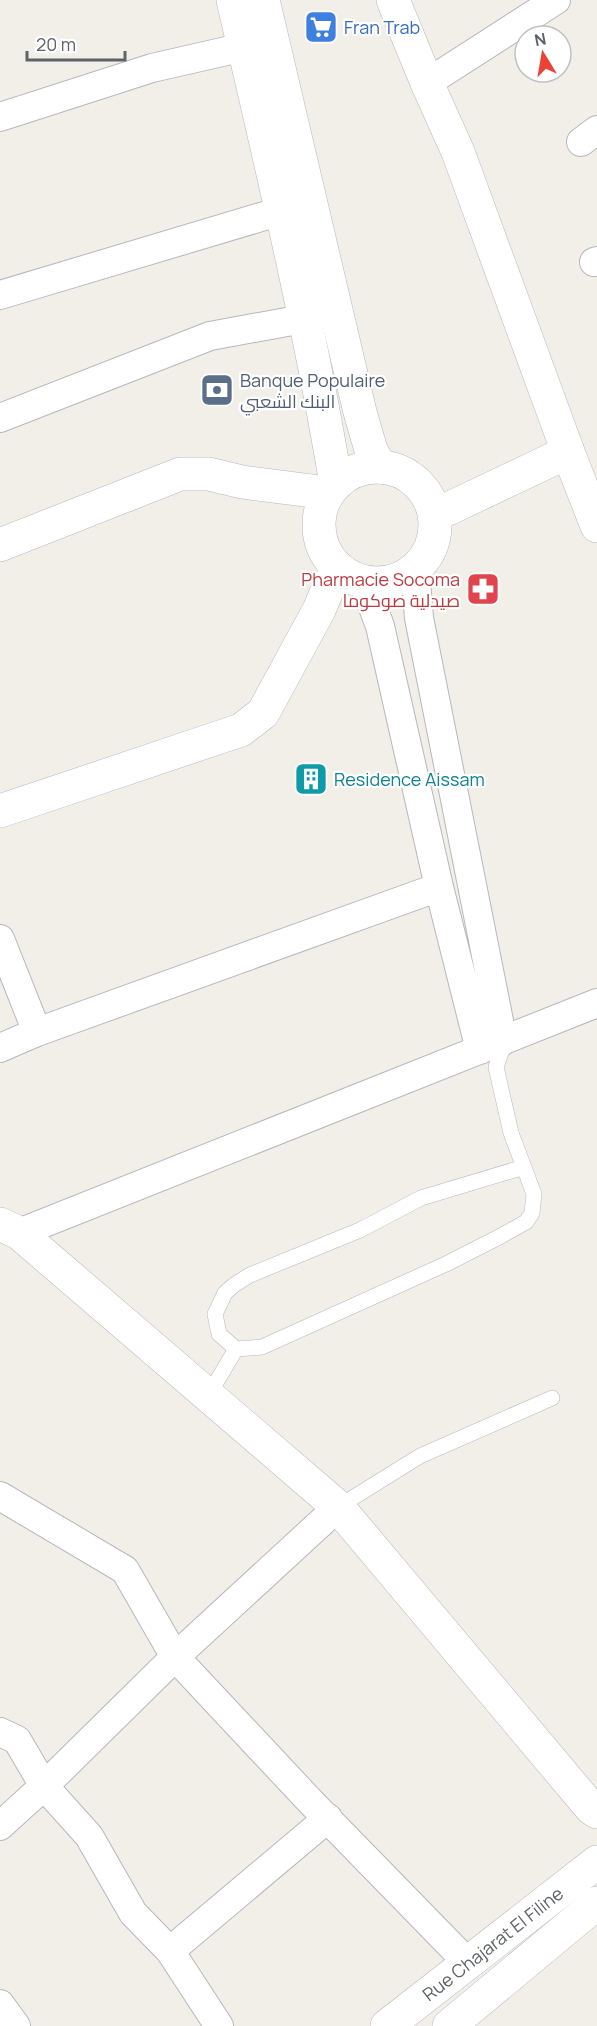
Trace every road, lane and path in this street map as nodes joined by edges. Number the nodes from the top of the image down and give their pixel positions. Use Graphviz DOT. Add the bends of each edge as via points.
graph roads {
  1 [pos="233,0"];
  2 [pos="263,0"];
  3 [pos="393,0"];
  4 [pos="556,0"];
  5 [pos="243,47"];
  6 [pos="427,83"];
  7 [pos="0,117"];
  8 [pos="281,211"];
  9 [pos="0,295"];
  10 [pos="303,319"];
  11 [pos="0,418"];
  12 [pos="568,452"];
  13 [pos="380,467"];
  14 [pos="332,489"];
  15 [pos="594,508"];
  16 [pos="435,513"];
  17 [pos="0,545"];
  18 [pos="415,569"];
  19 [pos="350,574"];
  20 [pos="0,811"];
  21 [pos="439,887"];
  22 [pos="0,939"];
  23 [pos="597,1003"];
  24 [pos="37,1032"];
  25 [pos="0,1048"];
  26 [pos="493,1053"];
  27 [pos="524,1167"];
  28 [pos="10,1229"];
  29 [pos="236,1348"];
  30 [pos="208,1396"];
  31 [pos="552,1398"];
  32 [pos="2,1501"];
  33 [pos="338,1507"];
  34 [pos="176,1657"];
  35 [pos="0,1732"];
  36 [pos="44,1786"];
  37 [pos="594,1810"];
  38 [pos="328,1818"];
  39 [pos="0,1826"];
  40 [pos="597,1843"];
  41 [pos="597,1862"];
  42 [pos="597,1903"];
  43 [pos="170,1951"];
  44 [pos="468,1963"];
  45 [pos="0,2004"];
  46 [pos="16,2026"];
  47 [pos="219,2026"];
  48 [pos="387,2026"];
  49 [pos="449,2026"];
  1 -- 5 [label="street"];
  2 -- 13 [label="street" via="360,412"];
  3 -- 6 [label="street"];
  4 -- 6 [label="street"];
  5 -- 7 [label="street" via="152,68"];
  5 -- 8 [label="street"];
  6 -- 12 [label="street" via="458,152"];
  8 -- 9 [label="street"];
  8 -- 10 [label="street"];
  10 -- 11 [label="street" via="210,336"];
  10 -- 14 [label="street" via="325,418"];
  12 -- 15 [label="street"];
  12 -- 16 [label="street"];
  13 -- 14 [label="street" via="347,475"];
  13 -- 16 [label="street" via="397,470 418,483 429,496"];
  14 -- 17 [label="street" via="180,474"];
  14 -- 19 [label="street" via="321,508 320,535 328,555"];
  16 -- 18 [label="street" via="433,541"];
  18 -- 19 [label="street" via="388,582"];
  18 -- 26 [label="street" via="419,618"];
  19 -- 20 [label="street" via="319,610 263,713 241,730"];
  19 -- 21 [label="street" via="380,626"];
  21 -- 24 [label="street"];
  21 -- 26 [label="street"];
  22 -- 24 [label="street"];
  23 -- 26 [label="street"];
  24 -- 25 [label="street"];
  26 -- 27 [label="lane" via="511,1133"];
  26 -- 28 [label="street"];
  27 -- 29 [label="lane" via="534,1194 532,1213 526,1222 446,1264 283,1339 262,1347"];
  27 -- 29 [label="lane" via="420,1198 360,1230 242,1280 225,1293 215,1314 219,1334"];
  28 -- 30 [label="street"];
  29 -- 30 [label="lane"];
  30 -- 33 [label="street"];
  31 -- 33 [label="lane" via="420,1456"];
  32 -- 34 [label="street" via="125,1570"];
  33 -- 34 [label="street"];
  33 -- 37 [label="street"];
  34 -- 36 [label="street"];
  34 -- 38 [label="street"];
  35 -- 36 [label="street" via="16,1740"];
  36 -- 39 [label="street"];
  36 -- 43 [label="street" via="89,1836 133,1913"];
  37 -- 40 [label="street"];
  38 -- 43 [label="street"];
  38 -- 44 [label="street"];
  41 -- 44 [label="street, Rue Chajarat El Filine"];
  42 -- 49 [label="street, Rue Chajarat El Filine"];
  43 -- 47 [label="street"];
  44 -- 48 [label="street, Rue Chajarat El Filine"];
  45 -- 46 [label="street"];
}
